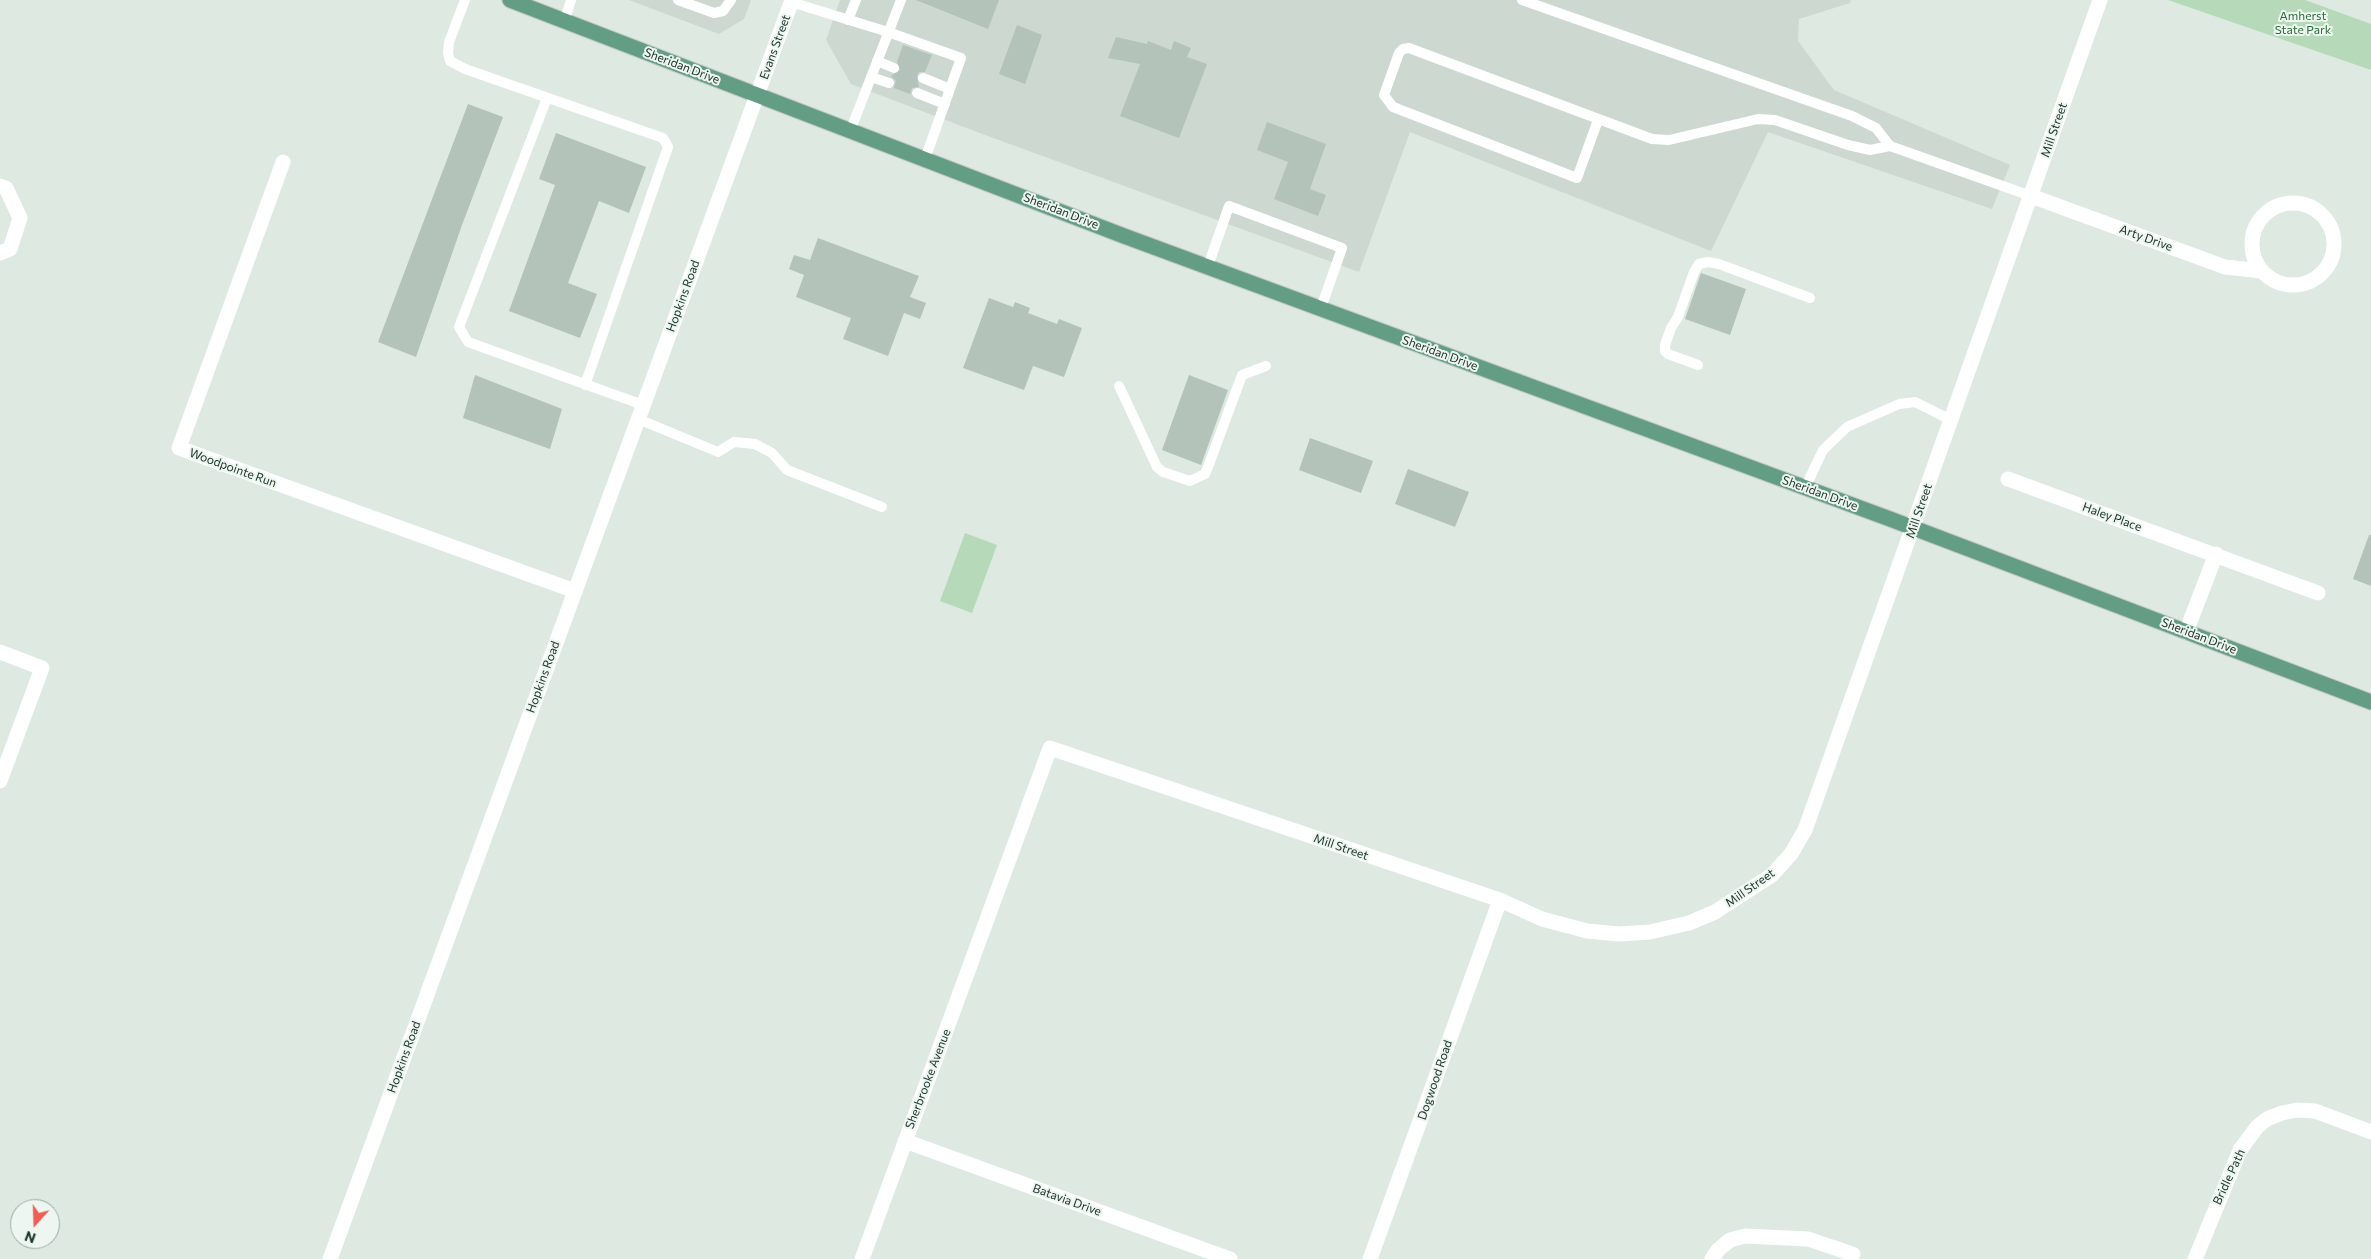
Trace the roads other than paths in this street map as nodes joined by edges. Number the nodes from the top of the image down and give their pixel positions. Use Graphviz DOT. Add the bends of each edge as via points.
graph roads {
  1 [pos="465,0"];
  2 [pos="510,0"];
  3 [pos="572,0"];
  4 [pos="678,0"];
  5 [pos="731,0"];
  6 [pos="856,0"];
  7 [pos="901,0"];
  8 [pos="1522,0"];
  9 [pos="2100,0"];
  10 [pos="791,1"];
  11 [pos="848,20"];
  12 [pos="564,22"];
  13 [pos="888,32"];
  14 [pos="877,62"];
  15 [pos="894,68"];
  16 [pos="871,77"];
  17 [pos="923,78"];
  18 [pos="889,83"];
  19 [pos="950,89"];
  20 [pos="917,93"];
  21 [pos="758,95"];
  22 [pos="547,98"];
  23 [pos="944,104"];
  24 [pos="1598,120"];
  25 [pos="851,129"];
  26 [pos="1890,146"];
  27 [pos="925,158"];
  28 [pos="283,162"];
  29 [pos="0,186"];
  30 [pos="2031,196"];
  31 [pos="0,253"];
  32 [pos="1208,266"];
  33 [pos="2262,271"];
  34 [pos="1810,298"];
  35 [pos="1320,308"];
  36 [pos="1698,365"];
  37 [pos="1266,366"];
  38 [pos="585,385"];
  39 [pos="1119,386"];
  40 [pos="640,412"];
  41 [pos="1951,420"];
  42 [pos="2008,479"];
  43 [pos="1805,488"];
  44 [pos="882,507"];
  45 [pos="1913,528"];
  46 [pos="2216,554"];
  47 [pos="575,591"];
  48 [pos="2318,593"];
  49 [pos="2186,632"];
  50 [pos="0,652"];
  51 [pos="2371,702"];
  52 [pos="0,781"];
  53 [pos="996,900"];
  54 [pos="1500,900"];
  55 [pos="2371,1132"];
  56 [pos="905,1141"];
  57 [pos="1853,1254"];
  58 [pos="330,1259"];
  59 [pos="862,1259"];
  60 [pos="1230,1259"];
  61 [pos="1370,1259"];
  62 [pos="1712,1259"];
  63 [pos="2195,1259"];
  1 -- 22 [label="lane" via="449,42 450,60 465,69"];
  2 -- 12 [label="main road, Sheridan Drive"];
  3 -- 12 [label="lane"];
  4 -- 5 [label="lane" via="714,13 723,11"];
  6 -- 11 [label="lane"];
  7 -- 13 [label="lane"];
  8 -- 26 [label="lane" via="1852,116 1876,128"];
  9 -- 30 [label="street, Mill Street"];
  10 -- 11 [label="lane"];
  10 -- 21 [label="street, Evans Street"];
  11 -- 13 [label="lane"];
  12 -- 21 [label="main road, Sheridan Drive"];
  13 -- 14 [label="lane"];
  13 -- 19 [label="lane" via="961,58"];
  14 -- 15 [label="lane"];
  14 -- 16 [label="lane"];
  16 -- 18 [label="lane"];
  16 -- 25 [label="lane"];
  17 -- 19 [label="lane"];
  19 -- 23 [label="lane"];
  20 -- 23 [label="lane"];
  21 -- 25 [label="main road, Sheridan Drive"];
  21 -- 40 [label="street, Hopkins Road"];
  22 -- 38 [label="lane" via="664,138 668,147"];
  22 -- 38 [label="lane" via="459,327 468,342"];
  23 -- 27 [label="lane"];
  24 -- 24 [label="lane" via="1409,48 1399,53 1384,95 1393,107 1577,178"];
  24 -- 26 [label="lane" via="1662,140 1758,119 1774,120 1870,150"];
  25 -- 27 [label="main road, Sheridan Drive"];
  26 -- 30 [label="lane"];
  27 -- 32 [label="main road, Sheridan Drive"];
  28 -- 47 [label="street, Woodpointe Run" via="179,448"];
  29 -- 31 [label="street" via="6,188 20,218 10,249"];
  30 -- 33 [label="street, Arty Drive" via="2225,266"];
  30 -- 41 [label="street, Mill Street"];
  32 -- 35 [label="main road, Sheridan Drive"];
  32 -- 35 [label="lane" via="1229,206 1342,248"];
  33 -- 33 [label="street, Arty Drive" via="2255,259 2253,233 2268,211 2280,205 2300,204 2318,212 2327,222 2333,234 2334,248 2323,272 2312,280 2286,284"];
  34 -- 36 [label="lane" via="1719,264 1699,264 1664,345 1668,354"];
  35 -- 43 [label="main road, Sheridan Drive"];
  37 -- 39 [label="lane" via="1242,374 1205,474 1190,481 1162,472 1157,466"];
  38 -- 40 [label="lane"];
  40 -- 44 [label="lane" via="718,452 734,442 755,444 772,453 787,470"];
  40 -- 47 [label="street, Hopkins Road"];
  41 -- 43 [label="lane" via="1915,402 1898,404 1847,427 1823,450"];
  41 -- 45 [label="street, Mill Street"];
  42 -- 46 [label="street, Haley Place"];
  43 -- 45 [label="main road, Sheridan Drive"];
  45 -- 49 [label="main road, Sheridan Drive"];
  45 -- 54 [label="street, Mill Street" via="1805,830 1791,854 1772,875 1715,912 1689,923 1650,932 1587,931 1542,919"];
  46 -- 48 [label="street, Haley Place"];
  46 -- 49 [label="street"];
  47 -- 58 [label="street, Hopkins Road"];
  49 -- 51 [label="main road, Sheridan Drive"];
  50 -- 52 [label="street" via="42,668"];
  53 -- 54 [label="street, Mill Street" via="1050,748"];
  53 -- 56 [label="street, Sherbrooke Avenue"];
  54 -- 61 [label="street, Dogwood Road"];
  55 -- 63 [label="street, Bridle Path" via="2315,1111 2297,1110 2267,1119 2256,1127 2240,1150"];
  56 -- 59 [label="street, Sherbrooke Avenue"];
  56 -- 60 [label="street, Batavia Drive"];
  57 -- 62 [label="street" via="1808,1239 1745,1236 1730,1240"];
}
